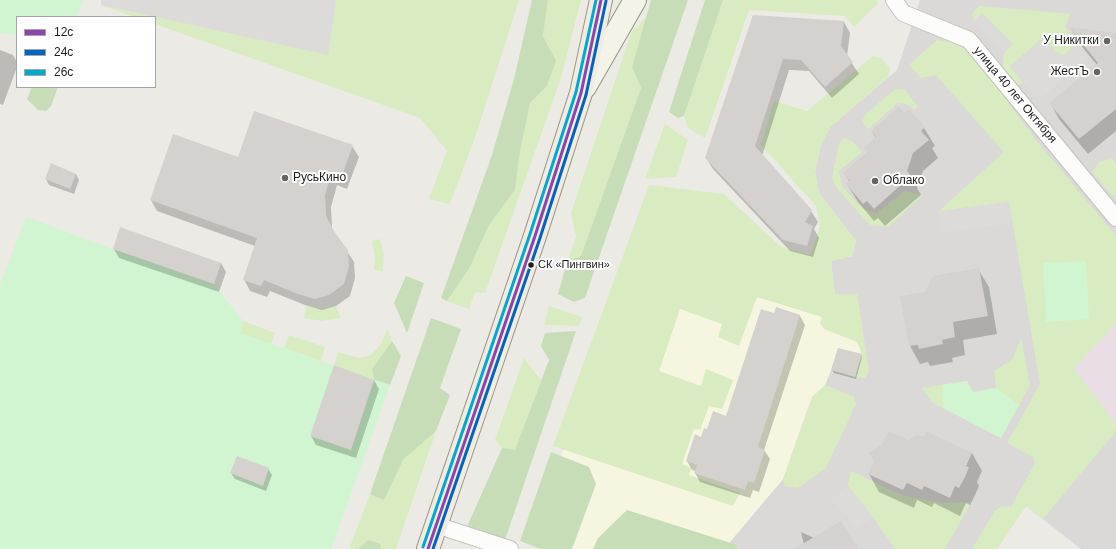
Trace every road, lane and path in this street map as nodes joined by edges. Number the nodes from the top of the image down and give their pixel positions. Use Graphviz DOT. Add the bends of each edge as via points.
graph roads {
  1 [pos="601,0"];
  2 [pos="634,0"];
  3 [pos="894,0"];
  4 [pos="581,93"];
  5 [pos="1116,218"];
  6 [pos="436,525"];
  7 [pos="428,549"];
  8 [pos="510,549"];
  1 -- 4 [label="main road"];
  2 -- 4 [label="main road"];
  3 -- 5 [label="street, улица 40 лет Октября" via="903,13 969,40"];
  4 -- 6 [label="main road"];
  6 -- 7 [label="main road"];
  6 -- 8 [label="street"];
}
